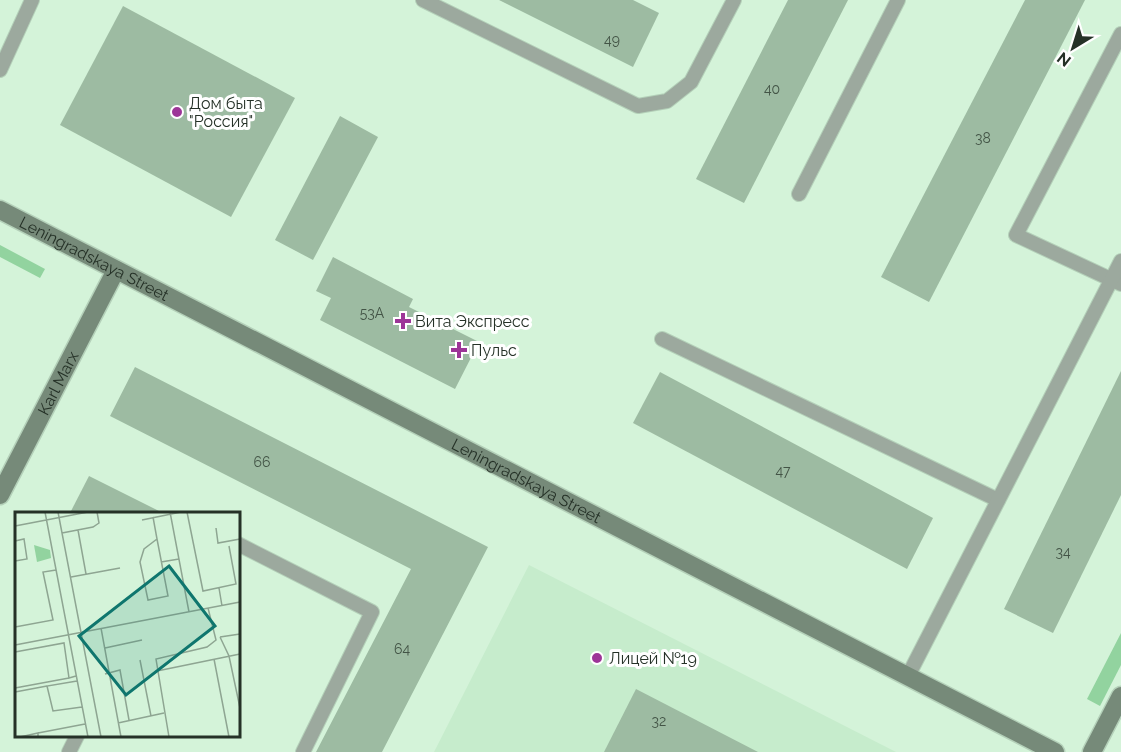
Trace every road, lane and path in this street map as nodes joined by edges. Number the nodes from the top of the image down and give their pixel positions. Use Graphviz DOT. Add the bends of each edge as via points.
graph roads {
  1 [pos="32,0"];
  2 [pos="423,0"];
  3 [pos="898,0"];
  4 [pos="729,1"];
  5 [pos="1121,34"];
  6 [pos="0,70"];
  7 [pos="799,194"];
  8 [pos="0,210"];
  9 [pos="1121,261"];
  10 [pos="116,270"];
  11 [pos="1116,281"];
  12 [pos="662,339"];
  13 [pos="0,495"];
  14 [pos="998,500"];
  15 [pos="240,545"];
  16 [pos="908,676"];
  17 [pos="1121,696"];
  18 [pos="76,737"];
  19 [pos="69,752"];
  20 [pos="303,752"];
  21 [pos="1055,752"];
  22 [pos="1092,752"];
  1 -- 6 [label="lane"];
  2 -- 4 [label="lane" via="638,105 667,101 691,82"];
  3 -- 7 [label="lane"];
  5 -- 11 [label="lane" via="1016,234"];
  8 -- 10 [label="street, Leningradskaya Street"];
  9 -- 11 [label="lane"];
  10 -- 13 [label="street, Karl Marx"];
  10 -- 16 [label="street, Leningradskaya Street"];
  11 -- 14 [label="lane"];
  12 -- 14 [label="lane"];
  14 -- 16 [label="lane"];
  15 -- 20 [label="lane" via="372,612"];
  16 -- 21 [label="street, Leningradskaya Street"];
  17 -- 22 [label="street"];
  18 -- 19 [label="lane"];
}
